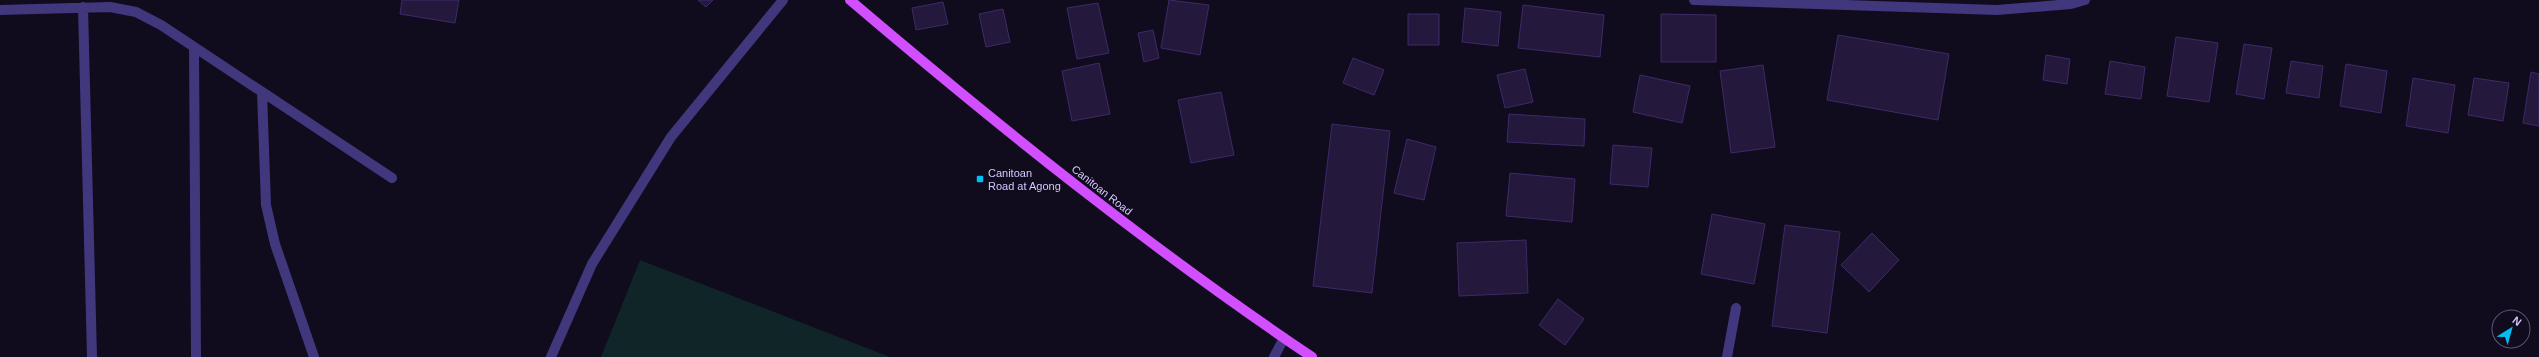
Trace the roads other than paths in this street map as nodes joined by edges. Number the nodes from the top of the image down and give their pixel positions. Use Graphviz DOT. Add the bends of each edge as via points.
graph roads {
  1 [pos="783,0"];
  2 [pos="850,0"];
  3 [pos="1694,0"];
  4 [pos="2085,0"];
  5 [pos="82,7"];
  6 [pos="0,10"];
  7 [pos="194,47"];
  8 [pos="262,92"];
  9 [pos="392,178"];
  10 [pos="1736,308"];
  11 [pos="1284,338"];
  12 [pos="92,357"];
  13 [pos="196,357"];
  14 [pos="314,357"];
  15 [pos="551,357"];
  16 [pos="1274,357"];
  17 [pos="1312,357"];
  18 [pos="1726,357"];
  1 -- 15 [label="street" via="671,136 592,264"];
  2 -- 11 [label="main road, Canitoan Road" via="974,105 1145,239"];
  3 -- 4 [label="street" via="1997,10 2071,4"];
  5 -- 6 [label="street"];
  5 -- 7 [label="street" via="136,12"];
  5 -- 12 [label="street"];
  7 -- 8 [label="street"];
  7 -- 13 [label="street"];
  8 -- 9 [label="street"];
  8 -- 14 [label="street" via="266,205 275,244"];
  10 -- 18 [label="street"];
  11 -- 16 [label="street"];
  11 -- 17 [label="main road, Canitoan Road"];
}
